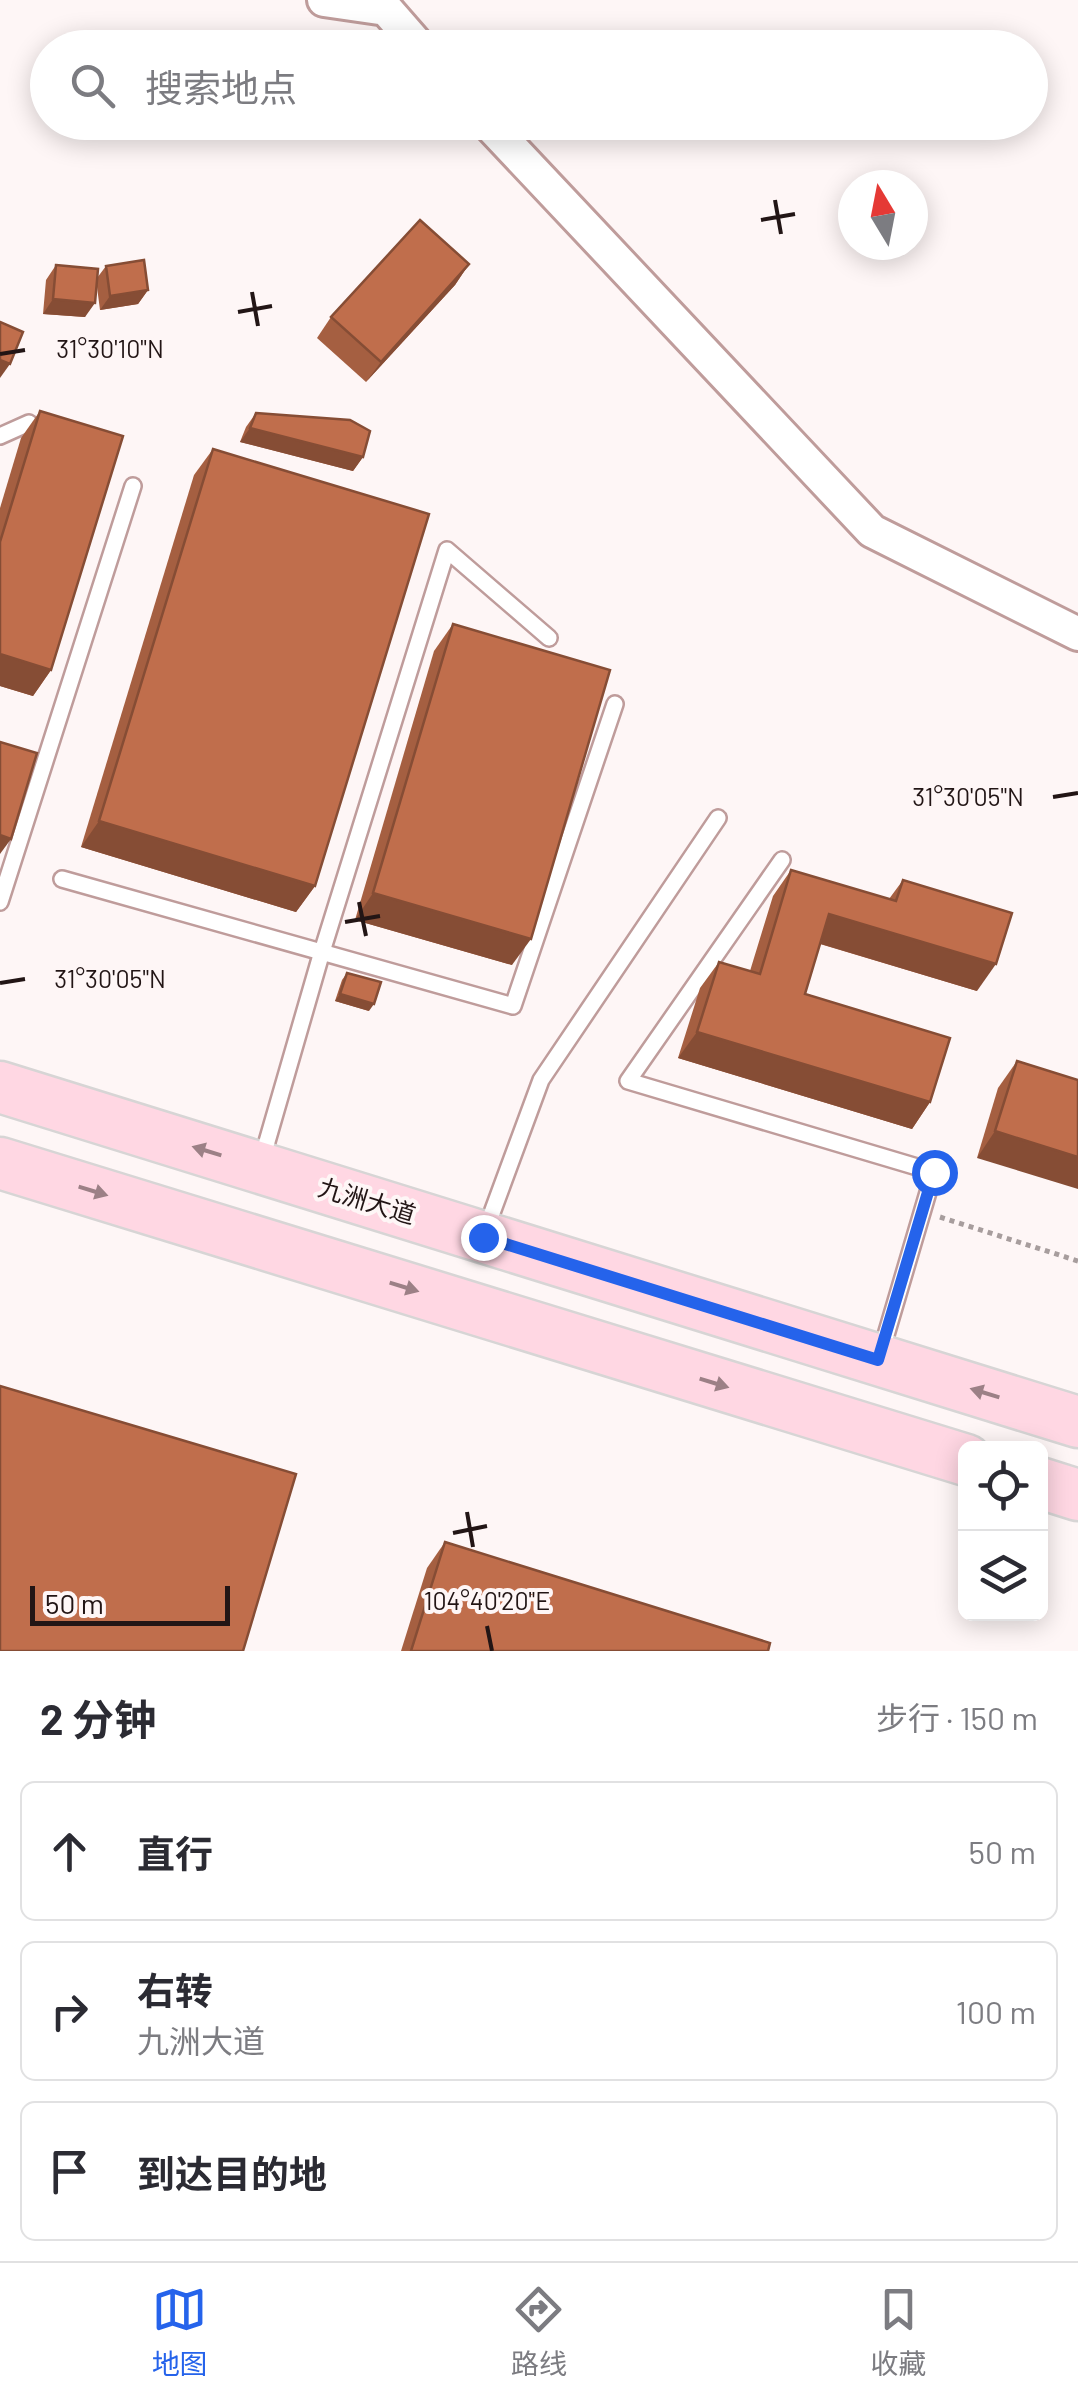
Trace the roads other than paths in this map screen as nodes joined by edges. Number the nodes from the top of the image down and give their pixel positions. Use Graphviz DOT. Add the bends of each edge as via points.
graph roads {
  1 [pos="324,0"];
  2 [pos="404,30"];
  3 [pos="504,140"];
  4 [pos="29,423"];
  5 [pos="0,436"];
  6 [pos="134,486"];
  7 [pos="1078,634"];
  8 [pos="549,638"];
  9 [pos="614,704"];
  10 [pos="718,818"];
  11 [pos="782,860"];
  12 [pos="62,879"];
  13 [pos="0,902"];
  14 [pos="320,955"];
  15 [pos="0,1087"];
  16 [pos="0,1163"];
  17 [pos="260,1168"];
  18 [pos="483,1237"];
  19 [pos="878,1360"];
  20 [pos="1078,1422"];
  21 [pos="958,1458"];
  22 [pos="1048,1486"];
  23 [pos="1078,1495"];
  1 -- 2 [label="street" via="386,9"];
  3 -- 7 [label="street" via="872,531"];
  4 -- 5 [label="lane"];
  6 -- 13 [label="lane"];
  8 -- 14 [label="lane" via="447,550"];
  9 -- 14 [label="lane" via="513,1006"];
  10 -- 18 [label="lane" via="540,1080"];
  11 -- 19 [label="lane" via="628,1081 934,1172"];
  12 -- 14 [label="lane"];
  14 -- 17 [label="lane"];
  17 -- 15 [label="main road, 九洲大道, one-way"];
  16 -- 21 [label="main road, one-way"];
  17 -- 18 [label="main road, 九洲大道"];
  18 -- 19 [label="main road, 九洲大道"];
  20 -- 19 [label="main road, 九洲大道, one-way"];
  22 -- 23 [label="main road"];
}
